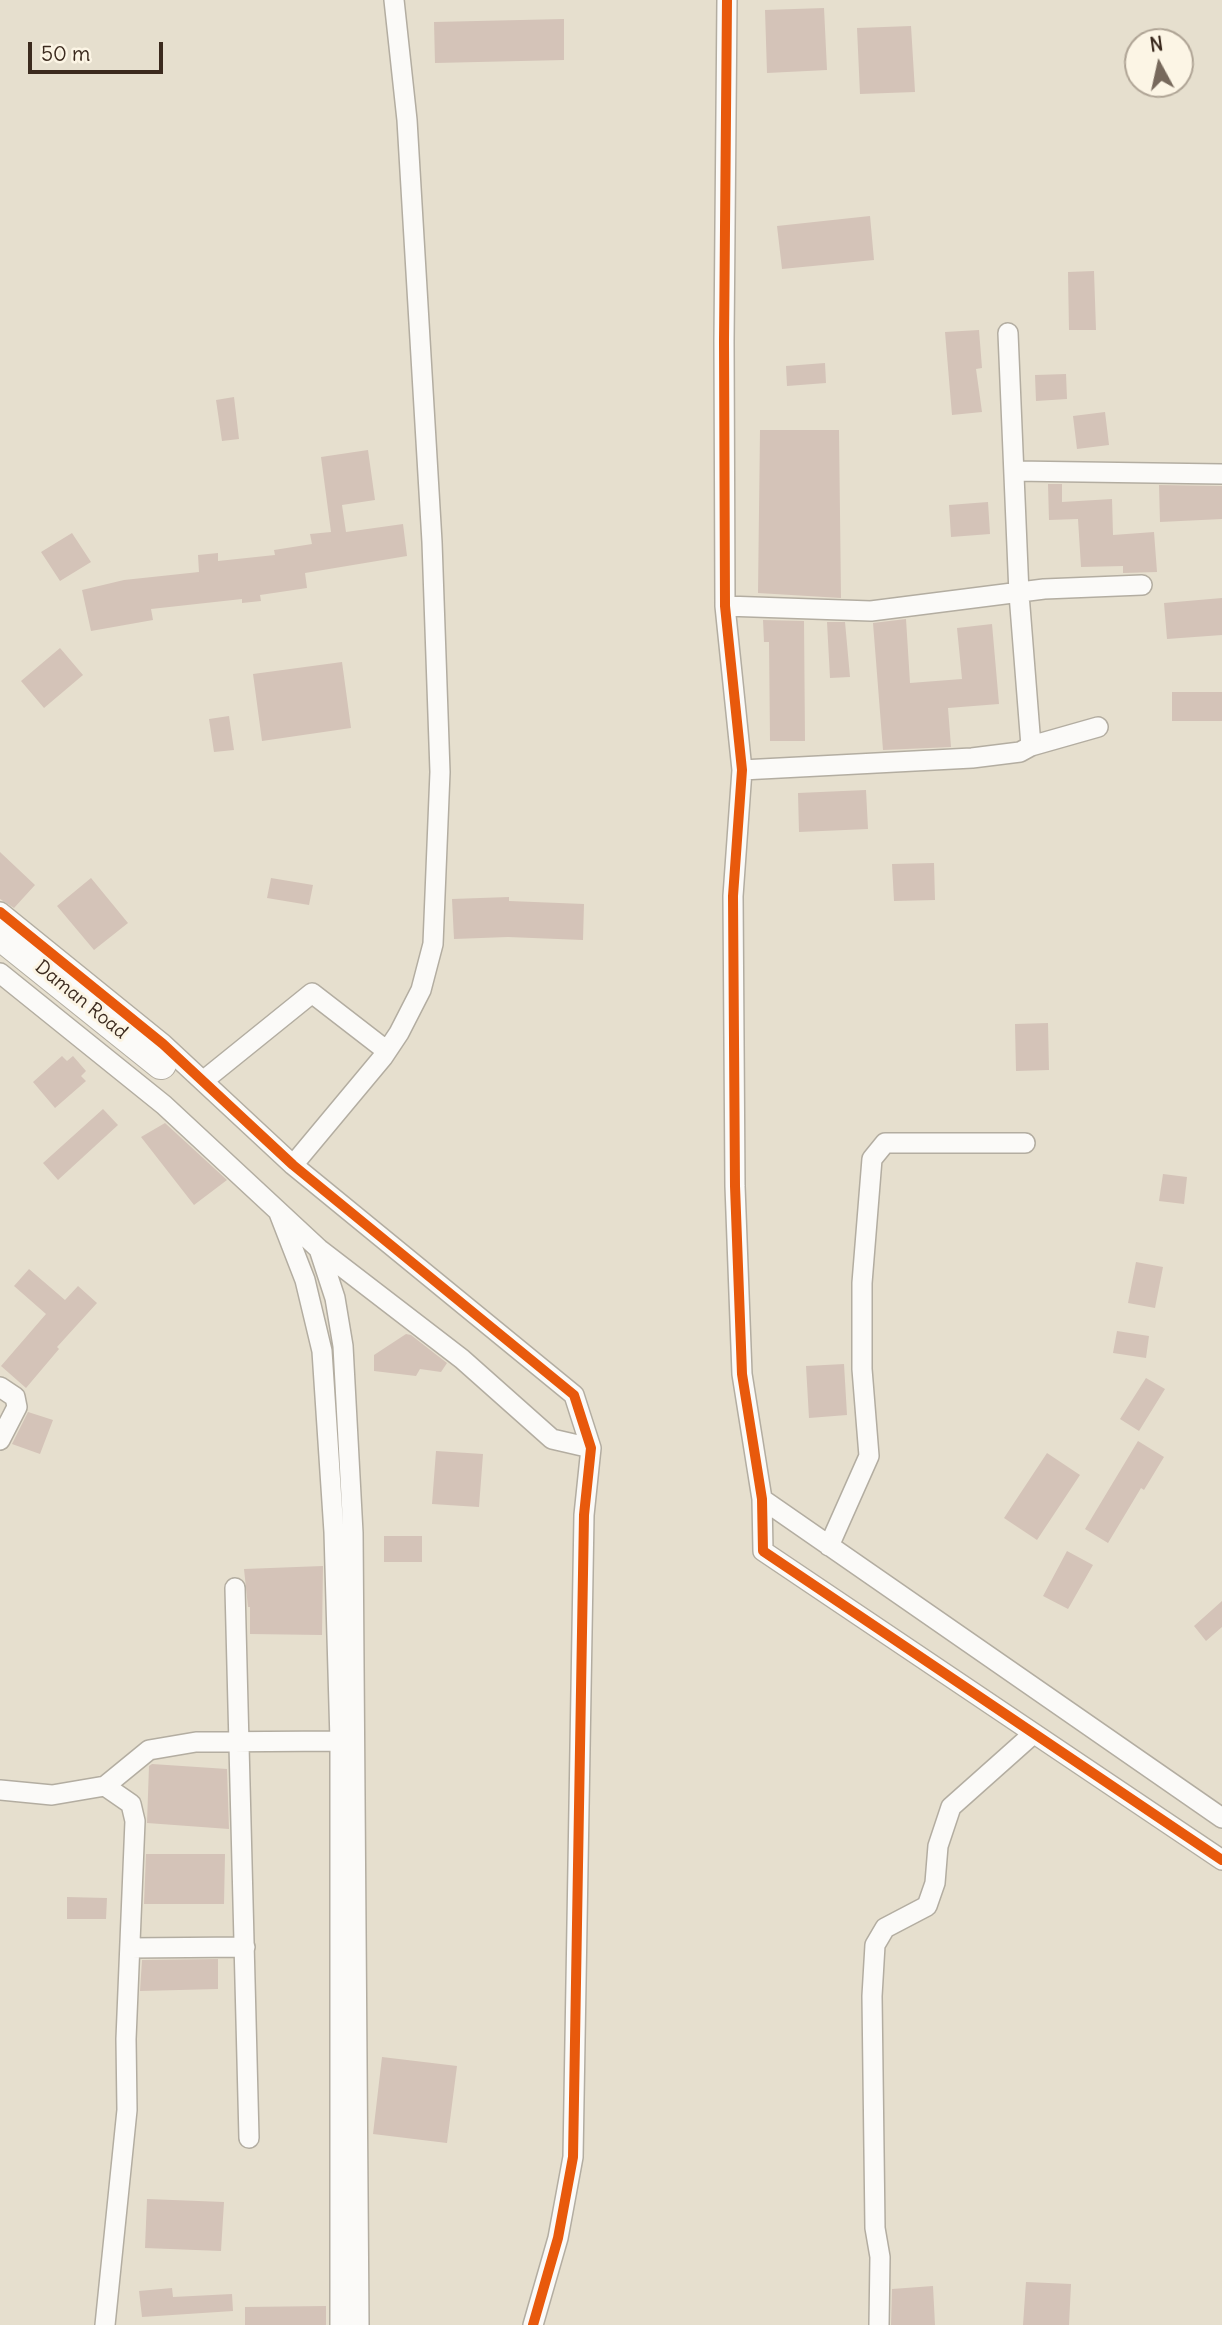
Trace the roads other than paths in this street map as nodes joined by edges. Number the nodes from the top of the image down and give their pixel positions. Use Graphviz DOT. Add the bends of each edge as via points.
graph roads {
  1 [pos="394,0"];
  2 [pos="727,0"];
  3 [pos="1008,333"];
  4 [pos="1014,471"];
  5 [pos="1222,474"];
  6 [pos="1142,585"];
  7 [pos="1019,594"];
  8 [pos="725,606"];
  9 [pos="1098,727"];
  10 [pos="1031,746"];
  11 [pos="742,770"];
  12 [pos="0,912"];
  13 [pos="0,935"];
  14 [pos="2,978"];
  15 [pos="387,1051"];
  16 [pos="161,1064"];
  17 [pos="203,1081"];
  18 [pos="1025,1143"];
  19 [pos="293,1165"];
  20 [pos="279,1213"];
  21 [pos="319,1249"];
  22 [pos="0,1387"];
  23 [pos="0,1440"];
  24 [pos="592,1448"];
  25 [pos="762,1499"];
  26 [pos="829,1546"];
  27 [pos="235,1588"];
  28 [pos="1033,1734"];
  29 [pos="340,1741"];
  30 [pos="239,1742"];
  31 [pos="106,1786"];
  32 [pos="0,1790"];
  33 [pos="1222,1818"];
  34 [pos="1222,1860"];
  35 [pos="245,1947"];
  36 [pos="130,1948"];
  37 [pos="349,1985"];
  38 [pos="249,2138"];
  39 [pos="349,2210"];
  40 [pos="105,2325"];
  41 [pos="340,2325"];
  42 [pos="359,2325"];
  43 [pos="534,2325"];
  44 [pos="879,2325"];
  1 -- 15 [label="street" via="407,120 440,737 433,944 412,1011"];
  2 -- 8 [label="street"];
  3 -- 4 [label="street"];
  4 -- 5 [label="street"];
  4 -- 7 [label="street"];
  6 -- 7 [label="street"];
  7 -- 8 [label="street" via="871,611"];
  7 -- 10 [label="street"];
  8 -- 11 [label="street"];
  9 -- 10 [label="street"];
  10 -- 11 [label="street" via="1020,752 972,758"];
  11 -- 25 [label="street" via="733,896 735,1186 742,1374"];
  12 -- 17 [label="street"];
  13 -- 16 [label="main road, Daman Road"];
  14 -- 20 [label="street" via="164,1105"];
  15 -- 17 [label="street" via="312,993"];
  15 -- 19 [label="street"];
  17 -- 19 [label="street"];
  18 -- 26 [label="street" via="885,1143 872,1159 862,1283 869,1457"];
  19 -- 24 [label="street" via="574,1395"];
  20 -- 21 [label="street"];
  20 -- 29 [label="street" via="305,1280 322,1351 334,1532"];
  21 -- 24 [label="street" via="462,1359 552,1439"];
  21 -- 37 [label="street" via="335,1298 343,1346 353,1534"];
  22 -- 23 [label="street" via="15,1397 17,1408"];
  24 -- 43 [label="street" via="584,1515 573,2157 558,2238"];
  25 -- 26 [label="street"];
  25 -- 28 [label="street" via="763,1551"];
  26 -- 33 [label="street"];
  27 -- 30 [label="street"];
  28 -- 34 [label="street"];
  28 -- 44 [label="street" via="951,1807 927,1906 885,1928 875,1945 872,1996"];
  29 -- 30 [label="street"];
  29 -- 37 [label="street"];
  30 -- 31 [label="street" via="197,1742 149,1750"];
  30 -- 35 [label="street"];
  31 -- 32 [label="street" via="52,1795"];
  31 -- 36 [label="street" via="131,1804 135,1821"];
  35 -- 36 [label="street"];
  35 -- 38 [label="street"];
  36 -- 40 [label="street" via="127,2110"];
  37 -- 39 [label="street"];
  39 -- 41 [label="street"];
  39 -- 42 [label="street"];
}
